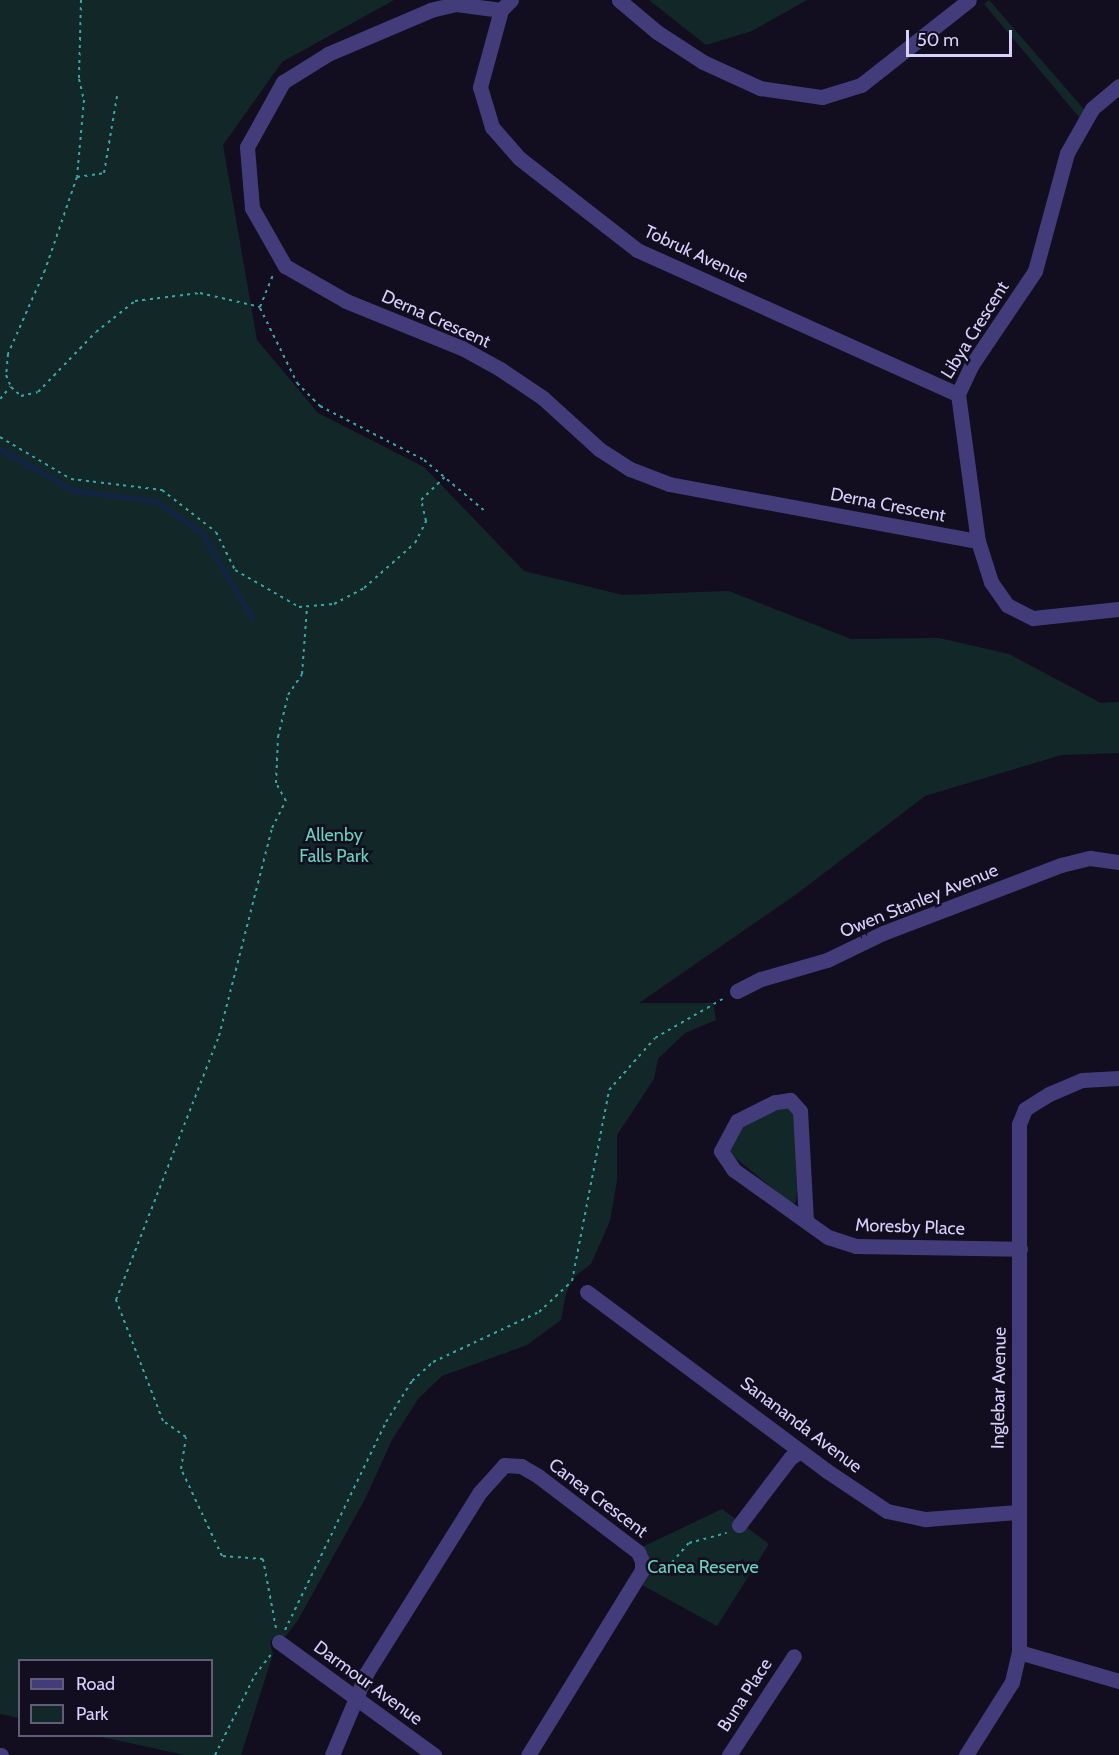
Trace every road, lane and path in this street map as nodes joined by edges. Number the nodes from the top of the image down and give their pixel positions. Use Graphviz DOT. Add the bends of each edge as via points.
graph roads {
  1 [pos="81,0"];
  2 [pos="619,0"];
  3 [pos="969,0"];
  4 [pos="506,5"];
  5 [pos="1119,86"];
  6 [pos="117,96"];
  7 [pos="77,177"];
  8 [pos="278,256"];
  9 [pos="260,307"];
  10 [pos="11,387"];
  11 [pos="958,394"];
  12 [pos="0,399"];
  13 [pos="0,437"];
  14 [pos="445,477"];
  15 [pos="486,512"];
  16 [pos="978,541"];
  17 [pos="307,607"];
  18 [pos="1119,609"];
  19 [pos="1119,862"];
  20 [pos="737,991"];
  21 [pos="1119,1078"];
  22 [pos="806,1221"];
  23 [pos="1020,1249"];
  24 [pos="586,1292"];
  25 [pos="800,1451"];
  26 [pos="1018,1512"];
  27 [pos="739,1525"];
  28 [pos="635,1581"];
  29 [pos="279,1642"];
  30 [pos="1019,1652"];
  31 [pos="794,1656"];
  32 [pos="1119,1681"];
  33 [pos="356,1696"];
  34 [pos="215,1755"];
  35 [pos="332,1755"];
  36 [pos="434,1755"];
  37 [pos="528,1755"];
  38 [pos="729,1755"];
  39 [pos="966,1755"];
  1 -- 7 [label="path" via="79,79 84,100"];
  2 -- 3 [label="street" via="703,62 760,88 822,97 861,85"];
  4 -- 8 [label="street, Derna Crescent" via="456,4 431,10 328,54 283,82 247,147 252,208"];
  4 -- 11 [label="street, Tobruk Avenue" via="480,87 492,128 519,158 637,250"];
  5 -- 11 [label="street, Libya Crescent" via="1092,109 1067,153 1035,271 971,366"];
  6 -- 7 [label="path" via="104,173"];
  7 -- 10 [label="path" via="45,270 8,354 6,375"];
  8 -- 9 [label="path" via="268,295"];
  8 -- 16 [label="street, Derna Crescent" via="285,266 346,301 462,348 500,369 543,398 598,449 630,469 669,484"];
  9 -- 10 [label="path" via="200,293 135,301 96,332 38,392 21,396"];
  9 -- 14 [label="path" via="297,383 320,406 424,459"];
  10 -- 12 [label="path"];
  11 -- 16 [label="street, Libya Crescent"];
  13 -- 17 [label="path" via="71,479 162,490 216,532 235,570 299,607"];
  14 -- 15 [label="path"];
  14 -- 17 [label="path" via="421,500 426,521 415,543 364,588 334,604"];
  16 -- 18 [label="street, Libya Crescent" via="990,582 1007,605 1034,618"];
  17 -- 29 [label="path" via="302,674 288,695 278,737 276,783 286,801 272,828 219,1036 117,1300 163,1421 186,1437 181,1468 222,1556 263,1559"];
  19 -- 20 [label="street, Owen Stanley Avenue" via="1090,858 1061,865 900,926 827,960 761,979"];
  20 -- 29 [label="path" via="655,1038 609,1090 572,1281 538,1312 433,1362 412,1381 386,1422"];
  21 -- 23 [label="street, Inglebar Avenue" via="1082,1080 1025,1109 1019,1124"];
  22 -- 22 [label="street, Moresby Place" via="800,1111 790,1100 775,1102 737,1121 721,1151 734,1170"];
  22 -- 23 [label="street, Moresby Place" via="828,1237 856,1246"];
  23 -- 26 [label="street, Inglebar Avenue"];
  24 -- 25 [label="street, Sanananda Avenue"];
  25 -- 26 [label="street, Sanananda Avenue" via="887,1511 926,1519"];
  25 -- 27 [label="street" via="789,1458"];
  26 -- 30 [label="street, Inglebar Avenue"];
  27 -- 28 [label="path" via="729,1532 689,1543 667,1568"];
  28 -- 33 [label="street, Canea Crescent" via="642,1570 638,1552 538,1476 521,1466 504,1464 480,1492"];
  28 -- 37 [label="street, Canea Crescent"];
  29 -- 33 [label="street, Darmour Avenue"];
  29 -- 34 [label="path" via="255,1675"];
  30 -- 32 [label="street"];
  30 -- 39 [label="street, Inglebar Avenue" via="1012,1682"];
  31 -- 38 [label="street, Buna Place"];
  33 -- 35 [label="street"];
  33 -- 36 [label="street, Darmour Avenue"];
}
